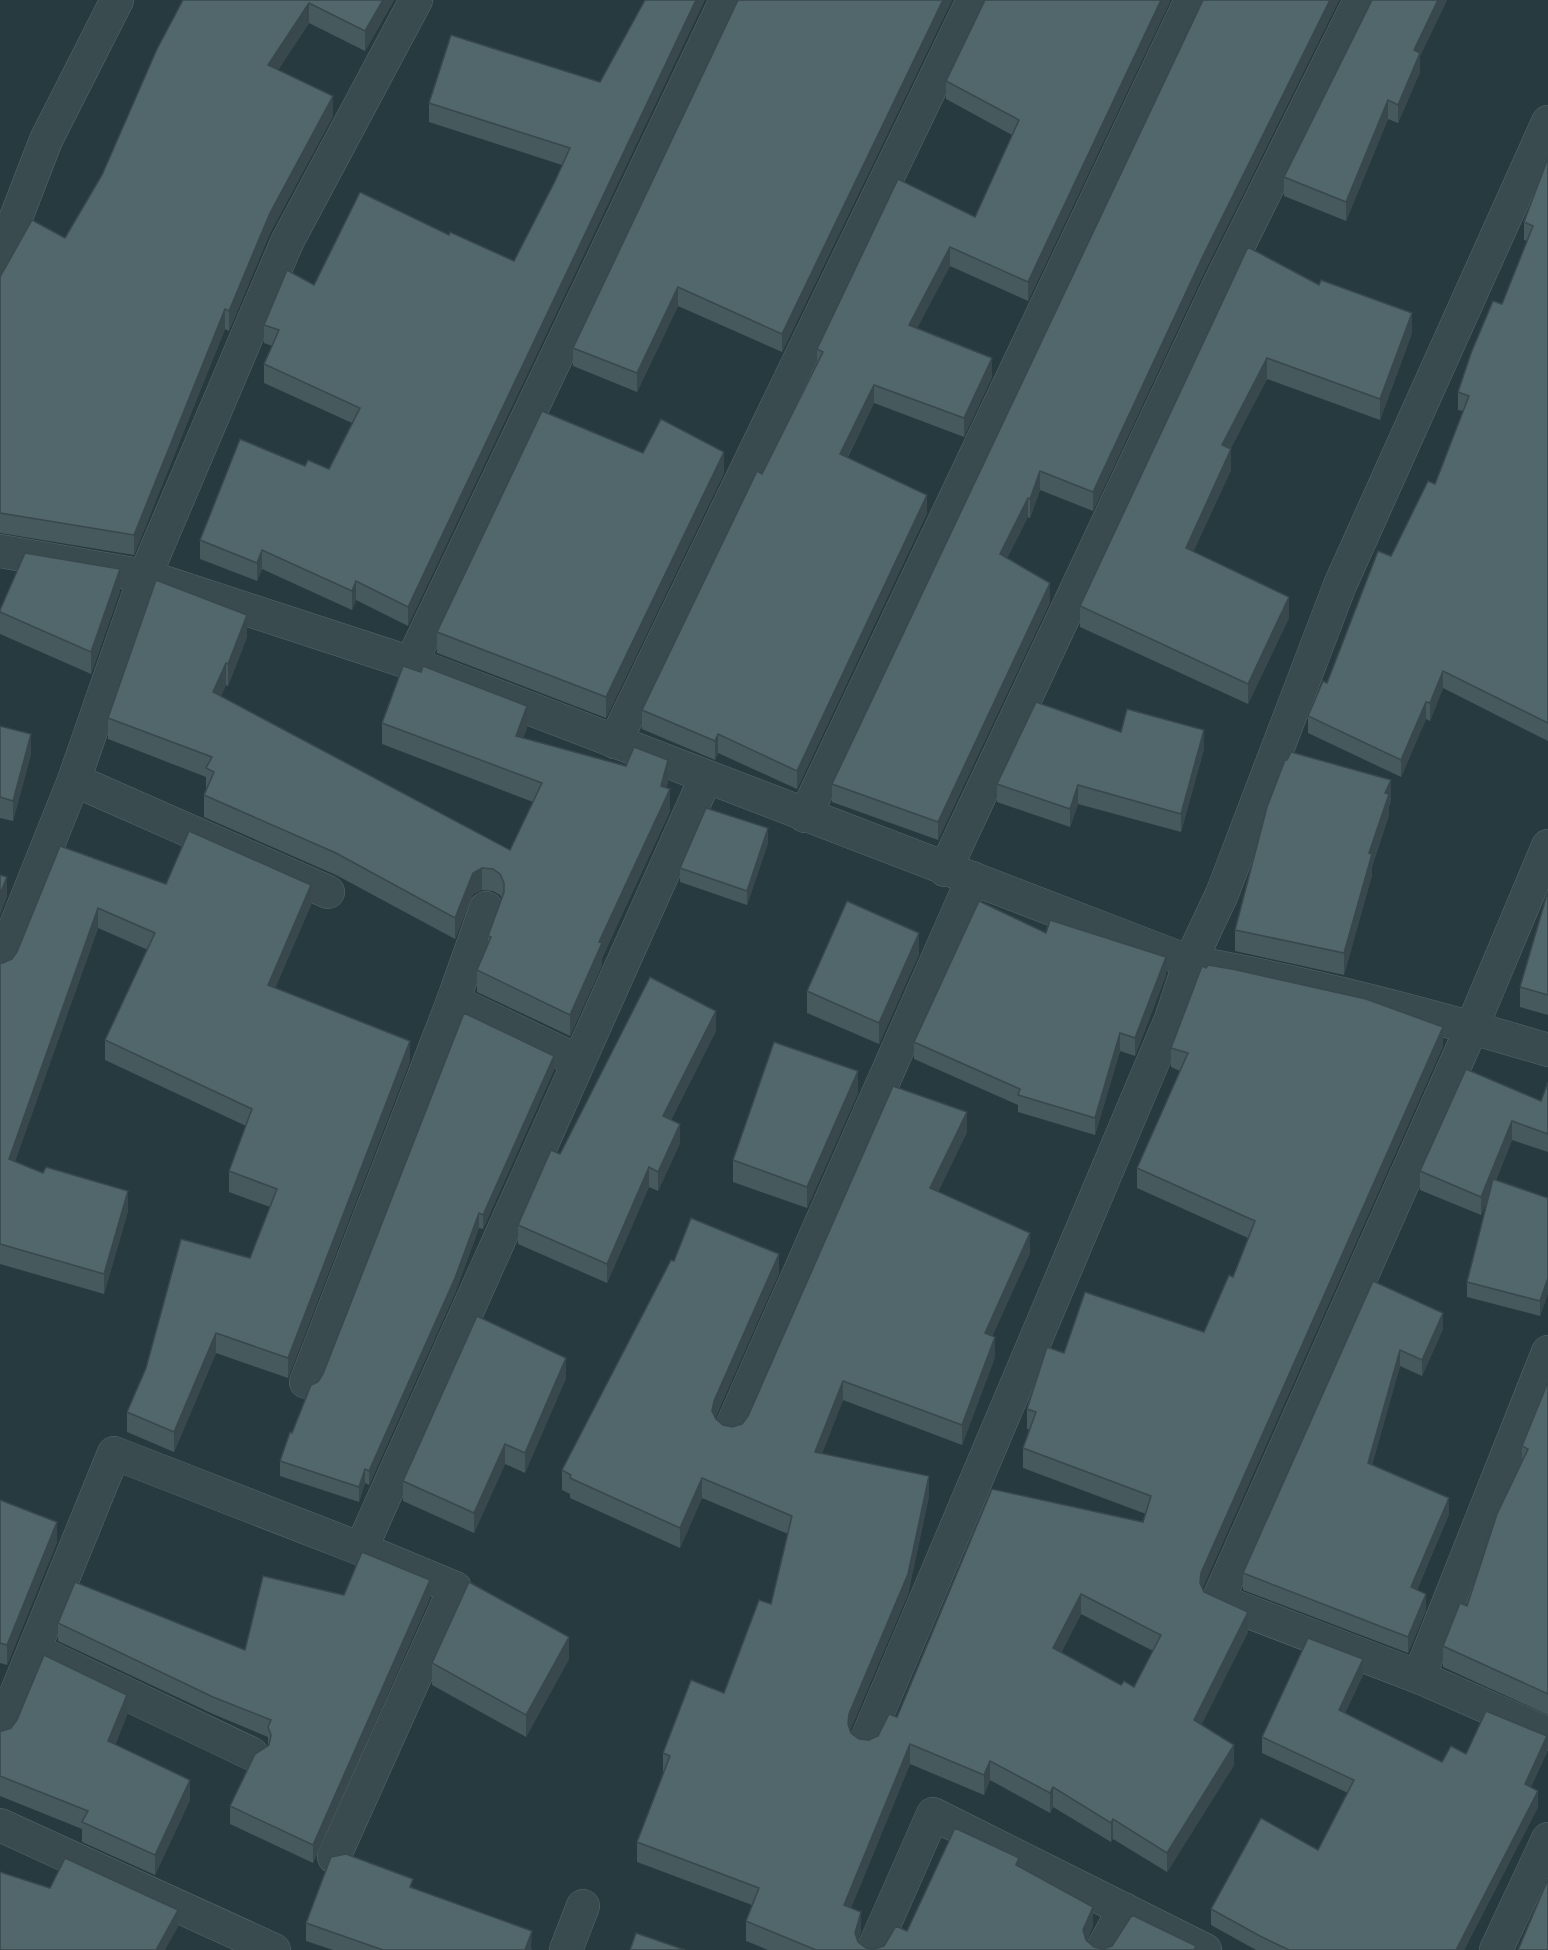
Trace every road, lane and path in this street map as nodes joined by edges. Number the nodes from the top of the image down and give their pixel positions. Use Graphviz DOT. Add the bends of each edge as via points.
graph roads {
  1 [pos="117,0"];
  2 [pos="416,0"];
  3 [pos="726,0"];
  4 [pos="973,0"];
  5 [pos="1191,0"];
  6 [pos="1360,0"];
  7 [pos="1548,122"];
  8 [pos="0,259"];
  9 [pos="0,550"];
  10 [pos="145,576"];
  11 [pos="411,663"];
  12 [pos="615,742"];
  13 [pos="706,777"];
  14 [pos="74,780"];
  15 [pos="805,816"];
  16 [pos="1548,846"];
  17 [pos="959,874"];
  18 [pos="328,892"];
  19 [pos="486,908"];
  20 [pos="1190,962"];
  21 [pos="0,965"];
  22 [pos="453,1001"];
  23 [pos="1472,1027"];
  24 [pos="1548,1050"];
  25 [pos="578,1061"];
  26 [pos="1548,1352"];
  27 [pos="306,1382"];
  28 [pos="731,1428"];
  29 [pos="361,1550"];
  30 [pos="34,1650"];
  31 [pos="1419,1677"];
  32 [pos="0,1733"];
  33 [pos="1548,1734"];
  34 [pos="866,1741"];
  35 [pos="252,1754"];
  36 [pos="0,1825"];
  37 [pos="1548,1839"];
  38 [pos="334,1857"];
  39 [pos="583,1906"];
  40 [pos="1124,1909"];
  41 [pos="274,1950"];
  42 [pos="566,1950"];
  43 [pos="873,1950"];
  44 [pos="1102,1950"];
  45 [pos="1205,1950"];
  46 [pos="1496,1950"];
  1 -- 8 [label="street" via="46,140"];
  2 -- 10 [label="street" via="287,242"];
  3 -- 11 [label="street"];
  4 -- 12 [label="street"];
  5 -- 15 [label="street"];
  6 -- 17 [label="street" via="1219,285"];
  7 -- 20 [label="street" via="1340,585 1222,894"];
  9 -- 10 [label="street"];
  10 -- 11 [label="street"];
  10 -- 14 [label="street"];
  11 -- 12 [label="street"];
  12 -- 13 [label="street"];
  13 -- 15 [label="street"];
  13 -- 25 [label="street"];
  14 -- 18 [label="street"];
  14 -- 21 [label="street"];
  15 -- 17 [label="street"];
  16 -- 23 [label="street"];
  17 -- 20 [label="street"];
  17 -- 28 [label="street"];
  19 -- 22 [label="street"];
  20 -- 23 [label="street" via="1244,971"];
  20 -- 34 [label="street" via="1167,1030"];
  22 -- 25 [label="street"];
  22 -- 27 [label="street"];
  23 -- 24 [label="street"];
  23 -- 31 [label="street" via="1218,1600"];
  25 -- 29 [label="street"];
  26 -- 31 [label="street"];
  29 -- 30 [label="street" via="114,1453"];
  29 -- 38 [label="street" via="455,1588"];
  30 -- 32 [label="street"];
  30 -- 35 [label="street"];
  31 -- 33 [label="street"];
  36 -- 41 [label="street"];
  37 -- 46 [label="street"];
  39 -- 42 [label="street"];
  40 -- 43 [label="street" via="933,1814"];
  40 -- 44 [label="street"];
  40 -- 45 [label="street"];
}
